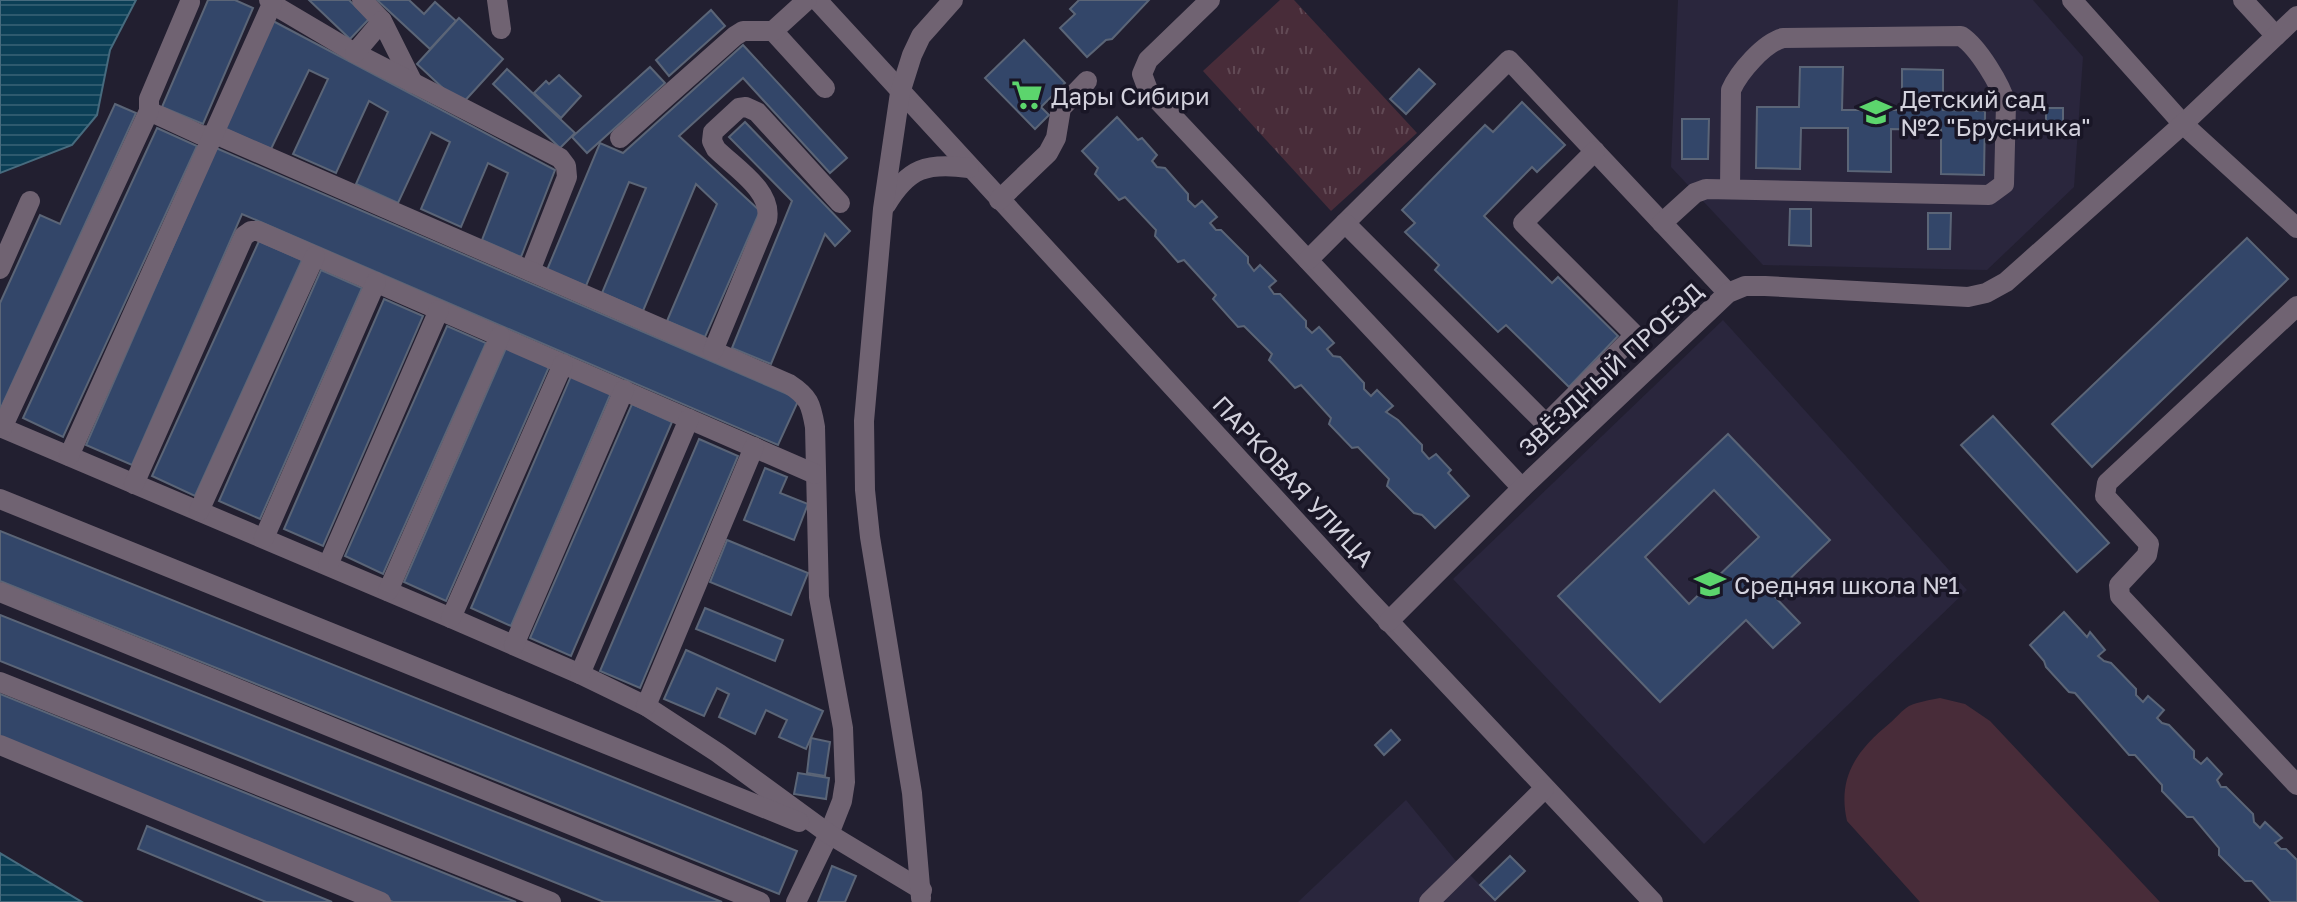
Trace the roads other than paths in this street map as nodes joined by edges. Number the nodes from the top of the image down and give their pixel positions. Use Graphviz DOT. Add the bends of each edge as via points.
graph roads {
  1 [pos="362,0"];
  2 [pos="497,0"];
  3 [pos="807,0"];
  4 [pos="817,0"];
  5 [pos="953,0"];
  6 [pos="1210,0"];
  7 [pos="2072,0"];
  8 [pos="2243,0"];
  9 [pos="190,2"];
  10 [pos="271,2"];
  11 [pos="2297,16"];
  12 [pos="382,21"];
  13 [pos="501,29"];
  14 [pos="773,31"];
  15 [pos="2276,36"];
  16 [pos="355,53"];
  17 [pos="1087,81"];
  18 [pos="413,83"];
  19 [pos="825,88"];
  20 [pos="900,93"];
  21 [pos="149,111"];
  22 [pos="2183,124"];
  23 [pos="214,136"];
  24 [pos="620,138"];
  25 [pos="1595,151"];
  26 [pos="969,168"];
  27 [pos="1730,189"];
  28 [pos="999,200"];
  29 [pos="30,201"];
  30 [pos="840,203"];
  31 [pos="883,209"];
  32 [pos="2294,218"];
  33 [pos="1345,223"];
  34 [pos="1662,223"];
  35 [pos="315,256"];
  36 [pos="1308,260"];
  37 [pos="0,269"];
  38 [pos="530,271"];
  39 [pos="376,282"];
  40 [pos="1728,293"];
  41 [pos="2297,306"];
  42 [pos="439,310"];
  43 [pos="500,336"];
  44 [pos="713,351"];
  45 [pos="563,364"];
  46 [pos="624,390"];
  47 [pos="689,419"];
  48 [pos="1,427"];
  49 [pos="754,447"];
  50 [pos="69,456"];
  51 [pos="815,474"];
  52 [pos="134,484"];
  53 [pos="1522,488"];
  54 [pos="0,499"];
  55 [pos="199,511"];
  56 [pos="264,538"];
  57 [pos="328,565"];
  58 [pos="388,591"];
  59 [pos="0,592"];
  60 [pos="451,618"];
  61 [pos="1388,622"];
  62 [pos="514,645"];
  63 [pos="580,674"];
  64 [pos="0,682"];
  65 [pos="646,706"];
  66 [pos="0,745"];
  67 [pos="2297,785"];
  68 [pos="1544,789"];
  69 [pos="829,834"];
  70 [pos="921,896"];
  71 [pos="381,902"];
  72 [pos="551,902"];
  73 [pos="760,902"];
  74 [pos="796,902"];
  75 [pos="1429,902"];
  76 [pos="1653,902"];
  1 -- 12 [label="street"];
  2 -- 13 [label="street"];
  3 -- 14 [label="street"];
  4 -- 20 [label="street, ПАРКОВАЯ УЛИЦА"];
  5 -- 20 [label="street" via="921,36"];
  6 -- 36 [label="street" via="1148,60 1142,74 1148,90"];
  7 -- 22 [label="street"];
  8 -- 15 [label="street"];
  9 -- 21 [label="street" via="149,99"];
  10 -- 16 [label="street"];
  10 -- 23 [label="street"];
  11 -- 15 [label="street, ЗВЁЗДНЫЙ ПРОЕЗД"];
  12 -- 16 [label="street"];
  12 -- 18 [label="street"];
  14 -- 19 [label="street"];
  14 -- 24 [label="street" via="735,36"];
  15 -- 22 [label="street, ЗВЁЗДНЫЙ ПРОЕЗД"];
  16 -- 18 [label="street"];
  17 -- 28 [label="street" via="1061,108 1054,146"];
  18 -- 38 [label="street" via="560,158 566,166 567,177"];
  20 -- 26 [label="street, ПАРКОВАЯ УЛИЦА"];
  20 -- 31 [label="street"];
  21 -- 23 [label="street"];
  21 -- 48 [label="street"];
  22 -- 32 [label="street"];
  22 -- 40 [label="street, ЗВЁЗДНЫЙ ПРОЕЗД" via="2006,282 1986,293 1968,297 1745,286"];
  23 -- 38 [label="street"];
  23 -- 50 [label="street"];
  25 -- 33 [label="street" via="1509,60"];
  25 -- 33 [label="street" via="1523,223 1635,335 1546,424"];
  25 -- 34 [label="street"];
  26 -- 28 [label="street, ПАРКОВАЯ УЛИЦА"];
  26 -- 31 [label="street" via="929,166 911,173"];
  27 -- 27 [label="street" via="1989,195 2004,184 2003,93 1961,36 1774,40 1731,90"];
  27 -- 34 [label="street" via="1695,193"];
  28 -- 61 [label="street, ПАРКОВАЯ УЛИЦА"];
  29 -- 37 [label="street"];
  30 -- 44 [label="street" via="757,112 739,108 713,132 716,149 765,197 769,208"];
  31 -- 70 [label="street" via="866,393 865,490 912,793"];
  33 -- 36 [label="street"];
  34 -- 40 [label="street"];
  35 -- 39 [label="street"];
  35 -- 52 [label="street" via="258,231 244,236"];
  35 -- 55 [label="street"];
  36 -- 53 [label="street"];
  38 -- 44 [label="street"];
  39 -- 42 [label="street"];
  39 -- 56 [label="street"];
  40 -- 53 [label="street, ЗВЁЗДНЫЙ ПРОЕЗД"];
  41 -- 67 [label="street" via="2107,483 2105,496 2149,544 2147,555 2119,585 2120,596"];
  42 -- 43 [label="street"];
  42 -- 57 [label="street"];
  43 -- 45 [label="street"];
  43 -- 58 [label="street"];
  44 -- 51 [label="street" via="801,392 811,404"];
  45 -- 46 [label="street"];
  45 -- 60 [label="street"];
  46 -- 47 [label="street"];
  46 -- 62 [label="street"];
  47 -- 49 [label="street"];
  47 -- 63 [label="street"];
  48 -- 50 [label="street"];
  49 -- 51 [label="street"];
  49 -- 65 [label="street"];
  50 -- 52 [label="street"];
  51 -- 69 [label="street" via="819,597 846,756 842,801"];
  52 -- 55 [label="street"];
  53 -- 61 [label="street, ЗВЁЗДНЫЙ ПРОЕЗД"];
  54 -- 69 [label="street"];
  55 -- 56 [label="street"];
  56 -- 57 [label="street"];
  57 -- 58 [label="street"];
  58 -- 60 [label="street"];
  59 -- 73 [label="street"];
  60 -- 62 [label="street"];
  61 -- 68 [label="street, ПАРКОВАЯ УЛИЦА"];
  62 -- 63 [label="street"];
  63 -- 65 [label="street"];
  64 -- 72 [label="street"];
  65 -- 69 [label="street"];
  66 -- 71 [label="street"];
  68 -- 75 [label="street"];
  68 -- 76 [label="street, ПАРКОВАЯ УЛИЦА"];
  69 -- 70 [label="street"];
  69 -- 74 [label="street"];
}
